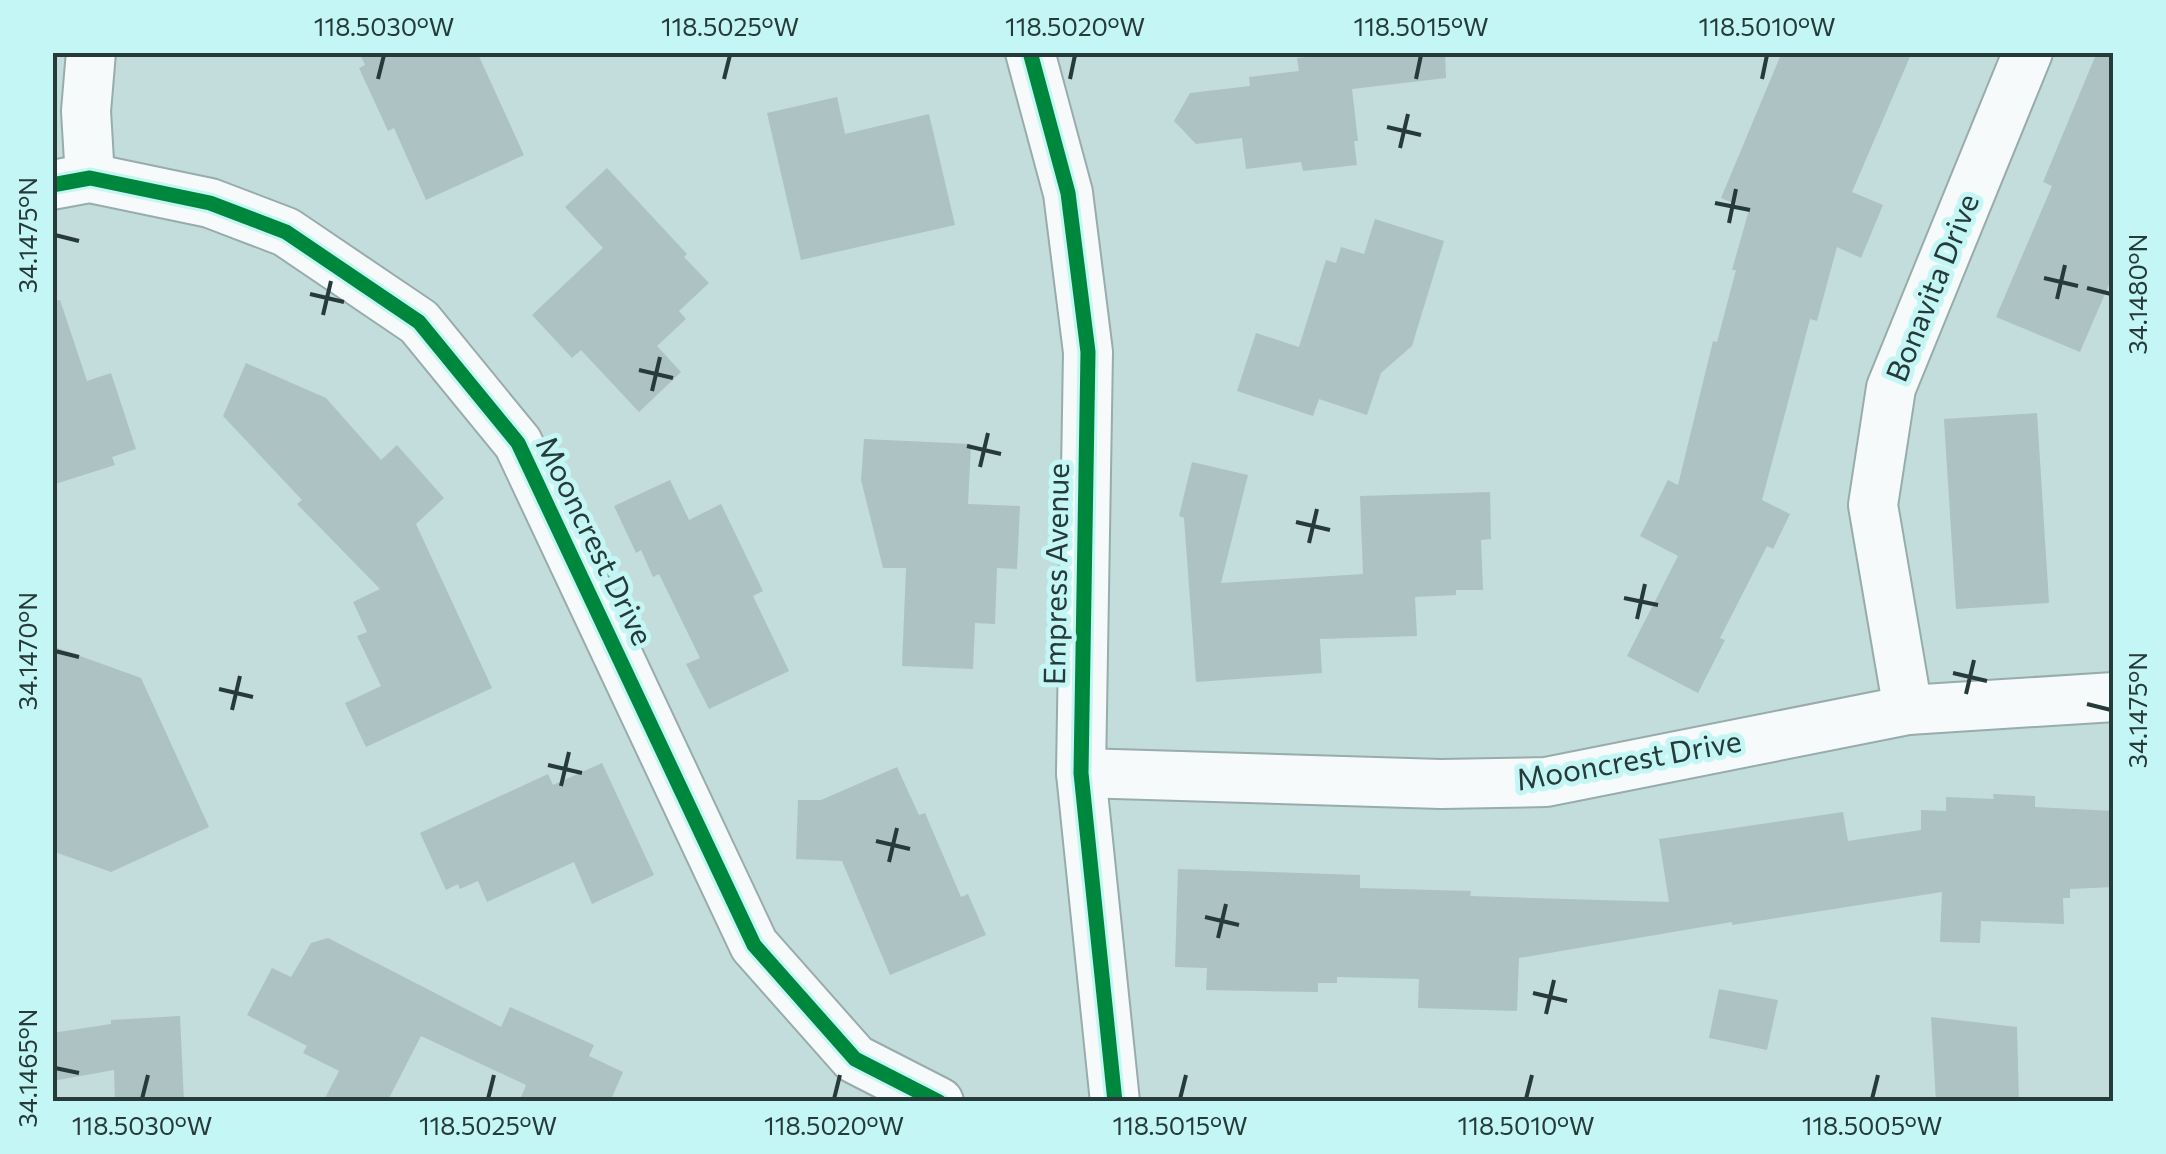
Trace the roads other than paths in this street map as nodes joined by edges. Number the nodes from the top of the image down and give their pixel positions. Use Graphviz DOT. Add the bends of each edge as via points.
graph roads {
  1 [pos="92,52"];
  2 [pos="1030,52"];
  3 [pos="2028,52"];
  4 [pos="71,182"];
  5 [pos="2114,697"];
  6 [pos="1908,710"];
  7 [pos="1080,773"];
  8 [pos="939,1102"];
  9 [pos="1116,1102"];
  1 -- 4 [label="street"];
  2 -- 7 [label="street, Empress Avenue" via="1068,193 1088,352"];
  3 -- 6 [label="street, Bonavita Drive" via="1890,388 1873,505"];
  4 -- 8 [label="street, Mooncrest Drive" via="210,203 286,232 419,322 518,443 754,945 856,1059"];
  5 -- 6 [label="street, Mooncrest Drive"];
  6 -- 7 [label="street, Mooncrest Drive" via="1546,782"];
  7 -- 9 [label="street, Empress Avenue"];
}
